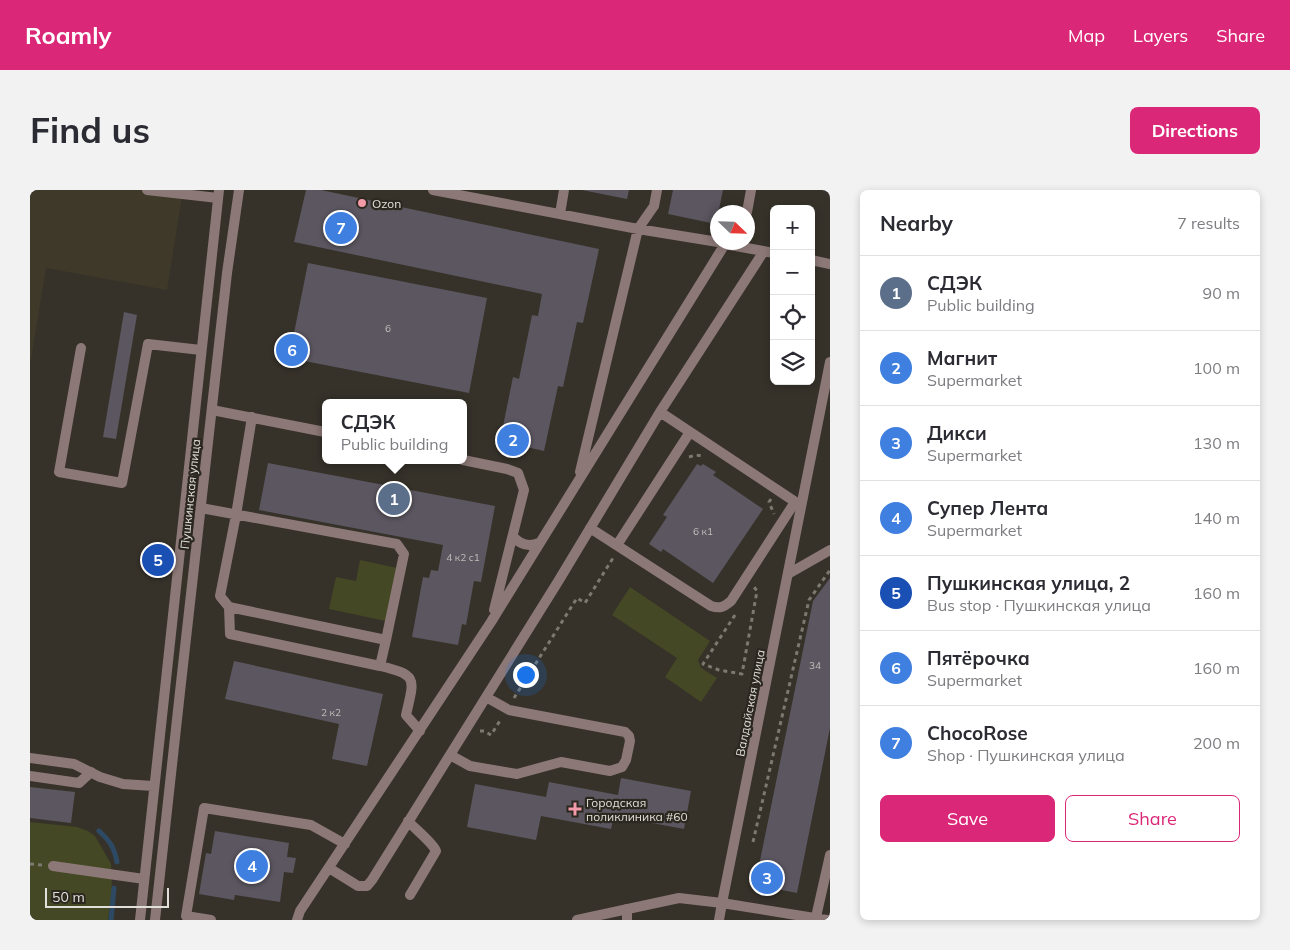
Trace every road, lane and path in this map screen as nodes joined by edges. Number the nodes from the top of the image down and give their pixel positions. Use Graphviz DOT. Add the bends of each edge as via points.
graph roads {
  1 [pos="147,190"];
  2 [pos="239,190"];
  3 [pos="433,190"];
  4 [pos="564,190"];
  5 [pos="657,190"];
  6 [pos="751,190"];
  7 [pos="218,194"];
  8 [pos="748,205"];
  9 [pos="560,214"];
  10 [pos="638,229"];
  11 [pos="710,241"];
  12 [pos="755,248"];
  13 [pos="716,250"];
  14 [pos="769,252"];
  15 [pos="815,261"];
  16 [pos="830,264"];
  17 [pos="80,348"];
  18 [pos="201,350"];
  19 [pos="830,362"];
  20 [pos="212,410"];
  21 [pos="660,412"];
  22 [pos="252,417"];
  23 [pos="322,431"];
  24 [pos="690,432"];
  25 [pos="686,460"];
  26 [pos="467,461"];
  27 [pos="710,462"];
  28 [pos="578,481"];
  29 [pos="778,490"];
  30 [pos="762,497"];
  31 [pos="769,502"];
  32 [pos="798,504"];
  33 [pos="201,508"];
  34 [pos="236,515"];
  35 [pos="773,520"];
  36 [pos="590,528"];
  37 [pos="512,536"];
  38 [pos="539,543"];
  39 [pos="617,545"];
  40 [pos="830,550"];
  41 [pos="627,552"];
  42 [pos="830,570"];
  43 [pos="788,574"];
  44 [pos="754,586"];
  45 [pos="229,607"];
  46 [pos="491,622"];
  47 [pos="386,640"];
  48 [pos="703,664"];
  49 [pos="380,666"];
  50 [pos="486,697"];
  51 [pos="507,709"];
  52 [pos="420,731"];
  53 [pos="479,731"];
  54 [pos="450,755"];
  55 [pos="30,758"];
  56 [pos="92,772"];
  57 [pos="30,776"];
  58 [pos="153,786"];
  59 [pos="408,821"];
  60 [pos="753,842"];
  61 [pos="345,844"];
  62 [pos="830,854"];
  63 [pos="53,866"];
  64 [pos="329,868"];
  65 [pos="144,879"];
  66 [pos="410,895"];
  67 [pos="722,903"];
  68 [pos="627,915"];
  69 [pos="816,917"];
  70 [pos="140,920"];
  71 [pos="155,920"];
  72 [pos="211,920"];
  73 [pos="298,920"];
  74 [pos="577,920"];
  75 [pos="719,920"];
  76 [pos="827,920"];
  1 -- 7 [label="street"];
  2 -- 20 [label="street, Пушкинская улица"];
  3 -- 9 [label="street"];
  4 -- 9 [label="street"];
  5 -- 10 [label="street" via="654,206"];
  6 -- 8 [label="street"];
  7 -- 18 [label="street, Пушкинская улица"];
  9 -- 10 [label="street"];
  10 -- 11 [label="street"];
  10 -- 28 [label="street"];
  12 -- 14 [label="street"];
  13 -- 28 [label="street"];
  14 -- 21 [label="street"];
  15 -- 16 [label="street"];
  17 -- 18 [label="street" via="59,472 122,484 148,344"];
  18 -- 58 [label="street, Пушкинская улица"];
  19 -- 32 [label="street, Валдайская улица"];
  20 -- 22 [label="street"];
  20 -- 33 [label="street, Пушкинская улица"];
  21 -- 24 [label="street"];
  21 -- 36 [label="street"];
  22 -- 23 [label="street"];
  22 -- 34 [label="street"];
  24 -- 29 [label="street"];
  24 -- 39 [label="street"];
  25 -- 27 [label="path" via="696,455"];
  26 -- 37 [label="street" via="518,473 524,490"];
  28 -- 38 [label="street"];
  29 -- 31 [label="path"];
  29 -- 32 [label="street"];
  30 -- 31 [label="path"];
  31 -- 35 [label="path"];
  32 -- 41 [label="street" via="732,601 717,608"];
  32 -- 43 [label="street, Валдайская улица"];
  33 -- 34 [label="street"];
  33 -- 71 [label="street, Пушкинская улица"];
  34 -- 45 [label="street" via="220,596"];
  34 -- 47 [label="street" via="398,544 404,554"];
  36 -- 39 [label="street"];
  36 -- 50 [label="street"];
  37 -- 38 [label="street" via="523,544"];
  37 -- 46 [label="street"];
  38 -- 46 [label="street"];
  39 -- 41 [label="street"];
  40 -- 43 [label="street"];
  41 -- 51 [label="path" via="621,560 612,560 585,603 577,598"];
  42 -- 60 [label="path" via="809,600"];
  43 -- 67 [label="street, Валдайская улица"];
  44 -- 48 [label="path" via="757,591 742,674"];
  45 -- 47 [label="street"];
  45 -- 49 [label="street" via="230,634"];
  46 -- 52 [label="street"];
  47 -- 49 [label="street"];
  49 -- 52 [label="street" via="402,671 410,679 412,689 406,715"];
  50 -- 51 [label="street"];
  50 -- 54 [label="street"];
  51 -- 53 [label="path" via="491,735"];
  51 -- 54 [label="street" via="625,732 630,741 626,760 622,767 610,771 561,762 517,774 470,766"];
  52 -- 61 [label="street"];
  54 -- 59 [label="street"];
  55 -- 56 [label="street" via="74,764"];
  56 -- 57 [label="street" via="79,783"];
  56 -- 58 [label="street" via="123,784"];
  58 -- 65 [label="street, Пушкинская улица"];
  59 -- 64 [label="street" via="366,886 358,886"];
  59 -- 66 [label="street" via="434,845 436,851"];
  61 -- 64 [label="street"];
  61 -- 72 [label="street" via="311,825 204,808 186,916"];
  62 -- 69 [label="street"];
  63 -- 65 [label="street"];
  64 -- 73 [label="street" via="300,911"];
  65 -- 70 [label="street, Пушкинская улица"];
  67 -- 68 [label="street" via="678,898"];
  67 -- 69 [label="street"];
  67 -- 75 [label="street, Валдайская улица"];
  68 -- 74 [label="street"];
  69 -- 76 [label="street"];
}
